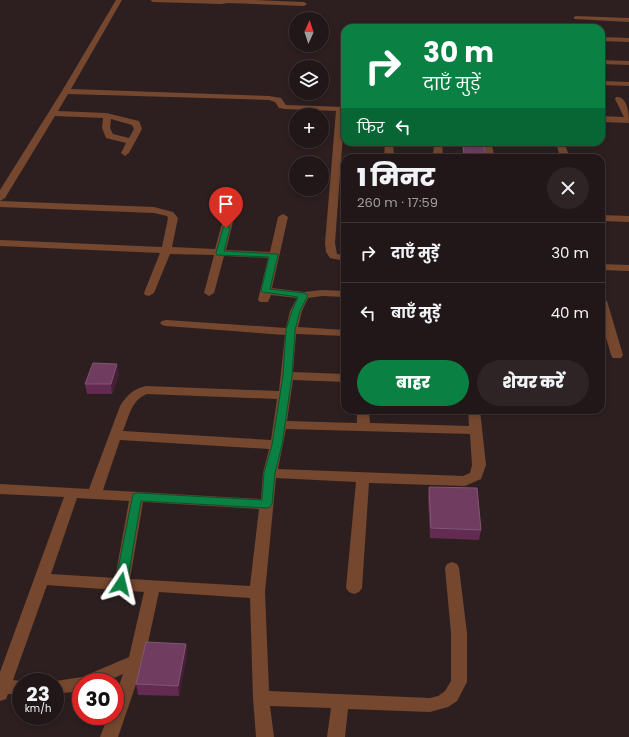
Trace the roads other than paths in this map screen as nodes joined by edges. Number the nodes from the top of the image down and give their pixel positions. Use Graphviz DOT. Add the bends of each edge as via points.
graph roads {
  1 [pos="119,0"];
  2 [pos="153,0"];
  3 [pos="230,1"];
  4 [pos="304,4"];
  5 [pos="576,18"];
  6 [pos="629,20"];
  7 [pos="605,39"];
  8 [pos="629,40"];
  9 [pos="605,62"];
  10 [pos="629,63"];
  11 [pos="605,82"];
  12 [pos="629,84"];
  13 [pos="66,91"];
  14 [pos="619,99"];
  15 [pos="341,109"];
  16 [pos="52,113"];
  17 [pos="107,117"];
  18 [pos="605,119"];
  19 [pos="629,120"];
  20 [pos="341,130"];
  21 [pos="131,141"];
  22 [pos="125,153"];
  23 [pos="0,198"];
  24 [pos="233,202"];
  25 [pos="0,204"];
  26 [pos="282,217"];
  27 [pos="605,218"];
  28 [pos="629,219"];
  29 [pos="0,243"];
  30 [pos="166,250"];
  31 [pos="220,253"];
  32 [pos="274,255"];
  33 [pos="341,257"];
  34 [pos="605,267"];
  35 [pos="629,268"];
  36 [pos="149,293"];
  37 [pos="209,293"];
  38 [pos="341,294"];
  39 [pos="304,295"];
  40 [pos="605,314"];
  41 [pos="166,323"];
  42 [pos="290,331"];
  43 [pos="341,333"];
  44 [pos="617,355"];
  45 [pos="287,376"];
  46 [pos="341,378"];
  47 [pos="284,395"];
  48 [pos="363,414"];
  49 [pos="474,414"];
  50 [pos="280,425"];
  51 [pos="364,427"];
  52 [pos="476,430"];
  53 [pos="116,435"];
  54 [pos="277,445"];
  55 [pos="270,473"];
  56 [pos="363,478"];
  57 [pos="0,489"];
  58 [pos="72,493"];
  59 [pos="94,494"];
  60 [pos="137,497"];
  61 [pos="267,504"];
  62 [pos="452,568"];
  63 [pos="42,579"];
  64 [pos="121,584"];
  65 [pos="153,586"];
  66 [pos="354,588"];
  67 [pos="257,592"];
  68 [pos="136,661"];
  69 [pos="109,673"];
  70 [pos="12,688"];
  71 [pos="1,689"];
  72 [pos="261,698"];
  73 [pos="340,701"];
  74 [pos="110,737"];
  75 [pos="265,737"];
  76 [pos="336,737"];
  1 -- 13 [label="street"];
  2 -- 3 [label="street"];
  3 -- 4 [label="street"];
  5 -- 6 [label="street"];
  7 -- 8 [label="street"];
  9 -- 10 [label="street"];
  11 -- 12 [label="street"];
  13 -- 15 [label="street" via="269,98 278,100 285,108"];
  13 -- 16 [label="street"];
  14 -- 19 [label="street"];
  16 -- 17 [label="street"];
  16 -- 23 [label="street"];
  17 -- 21 [label="street" via="106,128 109,136"];
  17 -- 21 [label="street" via="128,119 136,123 138,129"];
  18 -- 19 [label="street"];
  20 -- 33 [label="street" via="330,243 334,256"];
  21 -- 22 [label="street"];
  24 -- 31 [label="street"];
  25 -- 30 [label="street" via="163,212 173,218"];
  26 -- 32 [label="street"];
  27 -- 28 [label="street"];
  29 -- 30 [label="street"];
  30 -- 31 [label="street"];
  30 -- 36 [label="street"];
  31 -- 32 [label="street"];
  31 -- 37 [label="street"];
  32 -- 39 [label="street" via="264,295"];
  34 -- 35 [label="street"];
  38 -- 39 [label="street"];
  39 -- 42 [label="street"];
  40 -- 44 [label="street"];
  41 -- 42 [label="street"];
  42 -- 43 [label="street"];
  42 -- 45 [label="street"];
  45 -- 46 [label="street"];
  45 -- 47 [label="street"];
  47 -- 50 [label="street"];
  47 -- 53 [label="street" via="146,390 131,397"];
  48 -- 51 [label="street"];
  49 -- 52 [label="street"];
  50 -- 51 [label="street"];
  50 -- 54 [label="street"];
  51 -- 52 [label="street"];
  52 -- 56 [label="street" via="479,465 476,476 465,481"];
  53 -- 54 [label="street"];
  53 -- 59 [label="street"];
  54 -- 55 [label="street"];
  55 -- 56 [label="street"];
  55 -- 61 [label="street"];
  56 -- 66 [label="street"];
  57 -- 58 [label="street"];
  58 -- 59 [label="street"];
  58 -- 63 [label="street"];
  59 -- 60 [label="street"];
  60 -- 61 [label="street"];
  60 -- 64 [label="street"];
  61 -- 67 [label="street"];
  62 -- 73 [label="street" via="459,633 459,682 451,696 430,705"];
  63 -- 64 [label="street"];
  63 -- 71 [label="street"];
  64 -- 65 [label="street"];
  65 -- 67 [label="street"];
  65 -- 68 [label="street"];
  67 -- 72 [label="street"];
  68 -- 69 [label="street"];
  68 -- 74 [label="street"];
  70 -- 71 [label="street"];
  72 -- 73 [label="street"];
  72 -- 75 [label="street"];
  73 -- 76 [label="street"];
}
